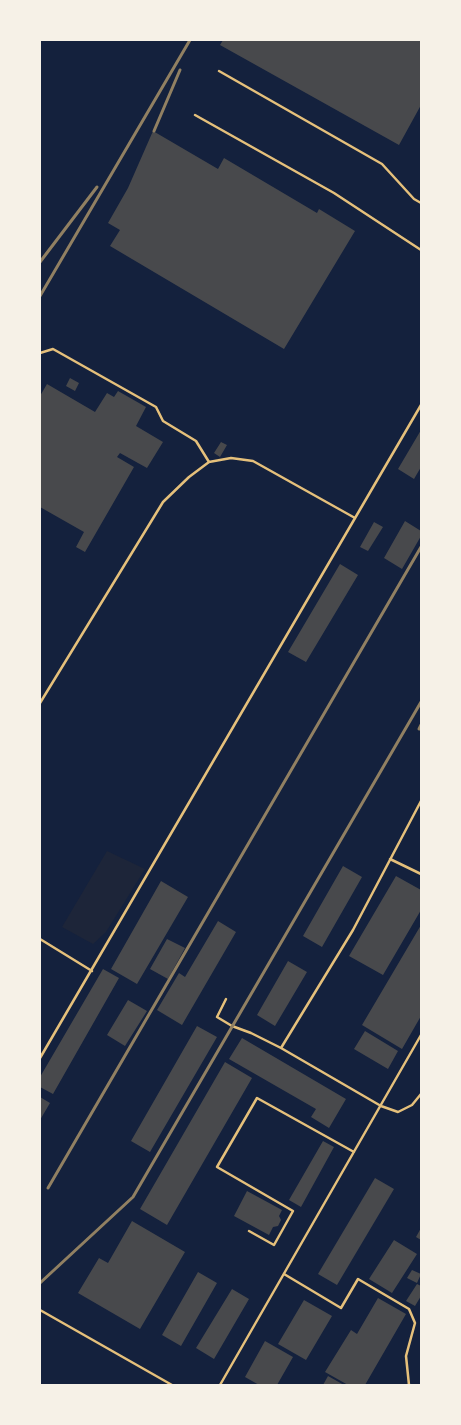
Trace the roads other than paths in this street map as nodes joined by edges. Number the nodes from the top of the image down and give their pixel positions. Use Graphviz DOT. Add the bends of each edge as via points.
graph roads {
  1 [pos="219,71"];
  2 [pos="195,115"];
  3 [pos="421,203"];
  4 [pos="421,250"];
  5 [pos="40,353"];
  6 [pos="421,405"];
  7 [pos="209,462"];
  8 [pos="355,518"];
  9 [pos="40,703"];
  10 [pos="421,801"];
  11 [pos="390,859"];
  12 [pos="421,874"];
  13 [pos="40,939"];
  14 [pos="92,971"];
  15 [pos="226,1000"];
  16 [pos="421,1036"];
  17 [pos="281,1048"];
  18 [pos="40,1058"];
  19 [pos="421,1094"];
  20 [pos="381,1106"];
  21 [pos="354,1152"];
  22 [pos="249,1231"];
  23 [pos="284,1274"];
  24 [pos="40,1310"];
  25 [pos="172,1385"];
  26 [pos="220,1385"];
  27 [pos="409,1385"];
  1 -- 3 [label="lane" via="382,164"];
  2 -- 4 [label="lane" via="334,193"];
  5 -- 7 [label="lane" via="53,349 156,407 163,421 196,441"];
  6 -- 8 [label="lane"];
  7 -- 8 [label="lane" via="231,458 253,461"];
  7 -- 9 [label="lane" via="189,476 163,502"];
  8 -- 14 [label="lane"];
  10 -- 11 [label="lane"];
  11 -- 12 [label="lane"];
  11 -- 17 [label="lane" via="353,930"];
  13 -- 14 [label="lane"];
  14 -- 18 [label="lane"];
  15 -- 17 [label="lane" via="217,1017"];
  16 -- 20 [label="lane"];
  17 -- 20 [label="lane"];
  19 -- 20 [label="lane" via="412,1105 398,1112"];
  20 -- 21 [label="lane"];
  21 -- 22 [label="lane" via="257,1098 217,1167 293,1211 274,1245"];
  21 -- 23 [label="lane"];
  23 -- 26 [label="lane"];
  23 -- 27 [label="lane" via="341,1308 358,1279 410,1308 415,1323 406,1356"];
  24 -- 25 [label="lane"];
}
